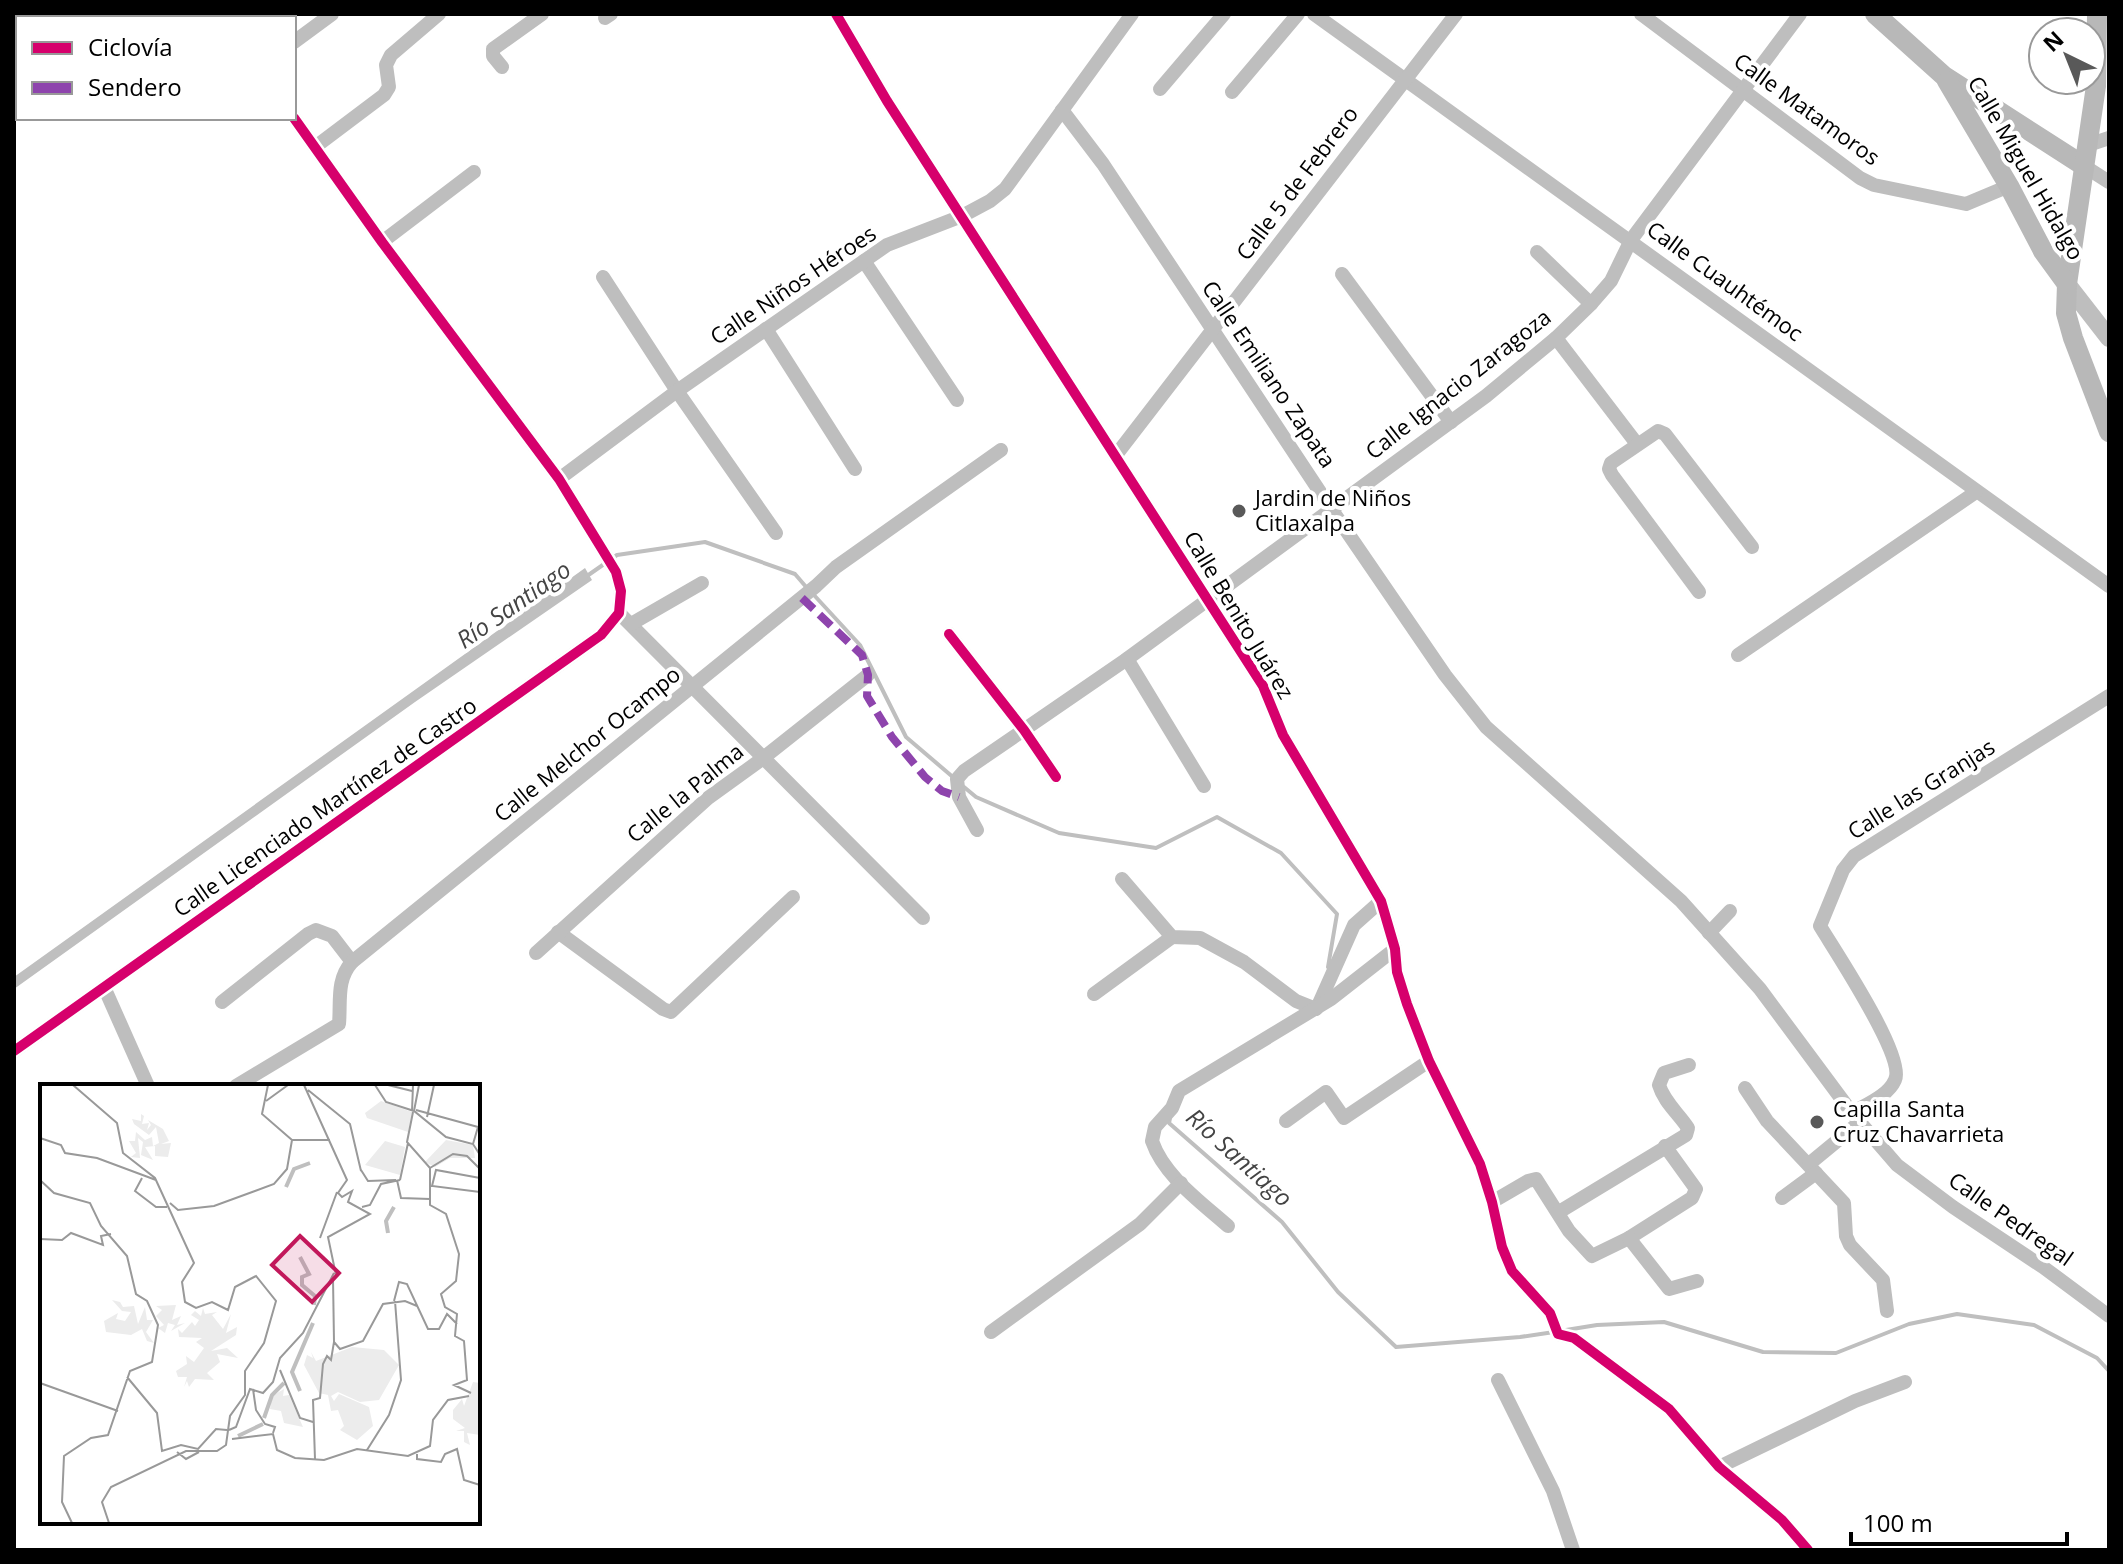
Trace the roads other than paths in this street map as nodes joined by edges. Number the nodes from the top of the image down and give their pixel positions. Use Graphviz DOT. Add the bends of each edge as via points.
graph roads {
  1 [pos="332,14"];
  2 [pos="439,14"];
  3 [pos="542,14"];
  4 [pos="836,14"];
  5 [pos="1132,14"];
  6 [pos="1224,14"];
  7 [pos="1298,14"];
  8 [pos="1314,14"];
  9 [pos="1456,14"];
  10 [pos="1641,14"];
  11 [pos="1800,14"];
  12 [pos="1875,14"];
  13 [pos="2097,14"];
  14 [pos="296,41"];
  15 [pos="502,67"];
  16 [pos="1944,76"];
  17 [pos="1404,79"];
  18 [pos="1160,89"];
  19 [pos="1744,90"];
  20 [pos="1232,92"];
  21 [pos="1062,110"];
  22 [pos="295,120"];
  23 [pos="2109,138"];
  24 [pos="2088,145"];
  25 [pos="315,147"];
  26 [pos="2084,166"];
  27 [pos="474,172"];
  28 [pos="2109,182"];
  29 [pos="2009,186"];
  30 [pos="962,216"];
  31 [pos="1631,240"];
  32 [pos="382,242"];
  33 [pos="1537,252"];
  34 [pos="864,261"];
  35 [pos="1342,274"];
  36 [pos="603,277"];
  37 [pos="2067,284"];
  38 [pos="1591,304"];
  39 [pos="766,329"];
  40 [pos="1213,330"];
  41 [pos="1556,338"];
  42 [pos="2109,338"];
  43 [pos="677,391"];
  44 [pos="957,400"];
  45 [pos="1451,422"];
  46 [pos="2109,432"];
  47 [pos="1637,444"];
  48 [pos="1001,450"];
  49 [pos="1116,455"];
  50 [pos="855,469"];
  51 [pos="559,479"];
  52 [pos="1976,492"];
  53 [pos="1332,510"];
  54 [pos="776,533"];
  55 [pos="1752,547"];
  56 [pos="702,583"];
  57 [pos="2109,586"];
  58 [pos="1699,592"];
  59 [pos="1209,600"];
  60 [pos="619,613"];
  61 [pos="631,624"];
  62 [pos="949,634"];
  63 [pos="1738,655"];
  64 [pos="1127,659"];
  65 [pos="868,675"];
  66 [pos="691,688"];
  67 [pos="2109,696"];
  68 [pos="1024,730"];
  69 [pos="762,759"];
  70 [pos="1056,777"];
  71 [pos="1204,786"];
  72 [pos="977,830"];
  73 [pos="1122,879"];
  74 [pos="793,897"];
  75 [pos="1381,901"];
  76 [pos="1730,911"];
  77 [pos="923,918"];
  78 [pos="558,932"];
  79 [pos="1709,933"];
  80 [pos="1172,937"];
  81 [pos="1395,949"];
  82 [pos="536,953"];
  83 [pos="352,962"];
  84 [pos="104,987"];
  85 [pos="1094,994"];
  86 [pos="222,1002"];
  87 [pos="1308,1006"];
  88 [pos="14,1051"];
  89 [pos="1429,1061"];
  90 [pos="1689,1065"];
  91 [pos="147,1084"];
  92 [pos="239,1084"];
  93 [pos="1745,1088"];
  94 [pos="1856,1117"];
  95 [pos="1286,1121"];
  96 [pos="1665,1146"];
  97 [pos="1812,1168"];
  98 [pos="1181,1183"];
  99 [pos="1782,1198"];
  100 [pos="1492,1202"];
  101 [pos="1559,1212"];
  102 [pos="1228,1226"];
  103 [pos="1629,1238"];
  104 [pos="1697,1281"];
  105 [pos="1887,1311"];
  106 [pos="2109,1316"];
  107 [pos="991,1332"];
  108 [pos="1498,1380"];
  109 [pos="1905,1382"];
  110 [pos="1719,1467"];
  111 [pos="1573,1550"];
  112 [pos="1808,1550"];
  1 -- 14 [label="street"];
  2 -- 25 [label="street" via="391,55 384,95"];
  3 -- 15 [label="street" via="493,49"];
  4 -- 30 [label="street, Calle Benito Juárez"];
  5 -- 21 [label="street, Calle Niños Héroes"];
  6 -- 18 [label="street"];
  7 -- 20 [label="street"];
  8 -- 17 [label="street, Calle Cuauhtémoc"];
  9 -- 17 [label="street, Calle 5 de Febrero"];
  10 -- 19 [label="street, Calle Matamoros"];
  11 -- 19 [label="street, Calle Ignacio Zaragoza"];
  12 -- 16 [label="main road, Calle Miguel Hidalgo"];
  13 -- 24 [label="main road"];
  16 -- 26 [label="main road, Calle Miguel Hidalgo"];
  16 -- 29 [label="main road, Calle Miguel Hidalgo"];
  17 -- 31 [label="street, Calle Cuauhtémoc"];
  17 -- 40 [label="street, Calle 5 de Febrero"];
  19 -- 29 [label="street, Calle Matamoros" via="1874,185 1966,204"];
  19 -- 31 [label="street, Calle Ignacio Zaragoza"];
  21 -- 30 [label="street, Calle Niños Héroes" via="1005,189"];
  21 -- 40 [label="street, Calle Emiliano Zapata"];
  22 -- 25 [label="street"];
  23 -- 24 [label="street"];
  24 -- 26 [label="main road"];
  25 -- 32 [label="street"];
  26 -- 28 [label="street"];
  26 -- 37 [label="main road"];
  27 -- 32 [label="street"];
  29 -- 37 [label="main road, Calle Miguel Hidalgo"];
  30 -- 34 [label="street, Calle Niños Héroes" via="887,245"];
  30 -- 49 [label="street, Calle Benito Juárez"];
  31 -- 38 [label="street, Calle Ignacio Zaragoza" via="1611,281"];
  31 -- 52 [label="street, Calle Cuauhtémoc"];
  32 -- 51 [label="street"];
  33 -- 38 [label="street"];
  34 -- 39 [label="street, Calle Niños Héroes"];
  34 -- 44 [label="street"];
  35 -- 45 [label="street"];
  36 -- 43 [label="street"];
  37 -- 42 [label="street"];
  37 -- 46 [label="main road" via="2066,313 2073,338"];
  38 -- 41 [label="street, Calle Ignacio Zaragoza"];
  39 -- 43 [label="street, Calle Niños Héroes"];
  39 -- 50 [label="street"];
  40 -- 49 [label="street, Calle 5 de Febrero"];
  40 -- 53 [label="street, Calle Emiliano Zapata"];
  41 -- 45 [label="street, Calle Ignacio Zaragoza"];
  41 -- 47 [label="street"];
  43 -- 51 [label="street, Calle Niños Héroes"];
  43 -- 54 [label="street"];
  45 -- 53 [label="street, Calle Ignacio Zaragoza"];
  47 -- 55 [label="street" via="1658,431 1665,434"];
  47 -- 58 [label="street" via="1609,469"];
  48 -- 66 [label="street, Calle Melchor Ocampo" via="859,548"];
  49 -- 59 [label="street, Calle Benito Juárez"];
  51 -- 60 [label="street" via="616,572"];
  52 -- 57 [label="street, Calle Cuauhtémoc"];
  52 -- 63 [label="street"];
  53 -- 59 [label="street, Calle Ignacio Zaragoza"];
  53 -- 79 [label="street, Calle Emiliano Zapata" via="1486,727 1681,901"];
  56 -- 61 [label="street"];
  59 -- 64 [label="street, Calle Ignacio Zaragoza"];
  59 -- 75 [label="street, Calle Benito Juárez" via="1263,686 1283,735"];
  60 -- 61 [label="street"];
  60 -- 84 [label="street, Calle Licenciado Martínez de Castro" via="601,635"];
  61 -- 66 [label="street"];
  62 -- 68 [label="street"];
  64 -- 68 [label="street, Calle Ignacio Zaragoza"];
  64 -- 71 [label="street"];
  65 -- 69 [label="street, Calle la Palma"];
  66 -- 69 [label="street"];
  66 -- 83 [label="street, Calle Melchor Ocampo"];
  67 -- 94 [label="street, Calle las Granjas" via="1854,856 1843,870 1820,926 1898,1065 1888,1092"];
  68 -- 70 [label="street"];
  68 -- 72 [label="street, Calle Ignacio Zaragoza" via="957,779 959,796"];
  69 -- 77 [label="street"];
  69 -- 78 [label="street, Calle la Palma" via="708,798"];
  73 -- 80 [label="street"];
  74 -- 78 [label="street" via="671,1012"];
  75 -- 81 [label="street, Calle Benito Juárez"];
  75 -- 87 [label="street" via="1354,925"];
  76 -- 79 [label="street"];
  78 -- 82 [label="street, Calle la Palma"];
  79 -- 94 [label="street, Calle Pedregal" via="1760,989"];
  80 -- 85 [label="street"];
  80 -- 87 [label="street" via="1200,938"];
  81 -- 87 [label="street"];
  81 -- 89 [label="street, Calle Benito Juárez" via="1400,983"];
  83 -- 86 [label="street" via="332,936 316,930"];
  83 -- 92 [label="street" via="340,982 339,1024"];
  84 -- 88 [label="street, Calle Licenciado Martínez de Castro"];
  84 -- 91 [label="street"];
  87 -- 98 [label="street" via="1179,1091 1155,1127 1152,1141"];
  89 -- 95 [label="street" via="1344,1118 1326,1092"];
  89 -- 100 [label="street, Calle Benito Juárez" via="1480,1164"];
  90 -- 96 [label="street" via="1661,1078 1661,1092 1688,1128 1680,1140"];
  93 -- 97 [label="street" via="1767,1121"];
  94 -- 97 [label="street"];
  94 -- 106 [label="street, Calle Pedregal" via="1897,1165"];
  96 -- 101 [label="street"];
  96 -- 103 [label="street" via="1696,1189 1692,1198"];
  97 -- 99 [label="street"];
  97 -- 105 [label="street" via="1844,1203 1846,1236 1883,1280"];
  98 -- 102 [label="street"];
  98 -- 107 [label="street" via="1140,1224"];
  100 -- 101 [label="street" via="1536,1179"];
  100 -- 110 [label="street, Calle Benito Juárez" via="1512,1271 1554,1323 1669,1409"];
  101 -- 103 [label="street" via="1592,1256"];
  103 -- 104 [label="street" via="1669,1289"];
  108 -- 111 [label="street" via="1553,1491"];
  109 -- 110 [label="street"];
  110 -- 112 [label="street, Calle Benito Juárez" via="1782,1520"];
}
